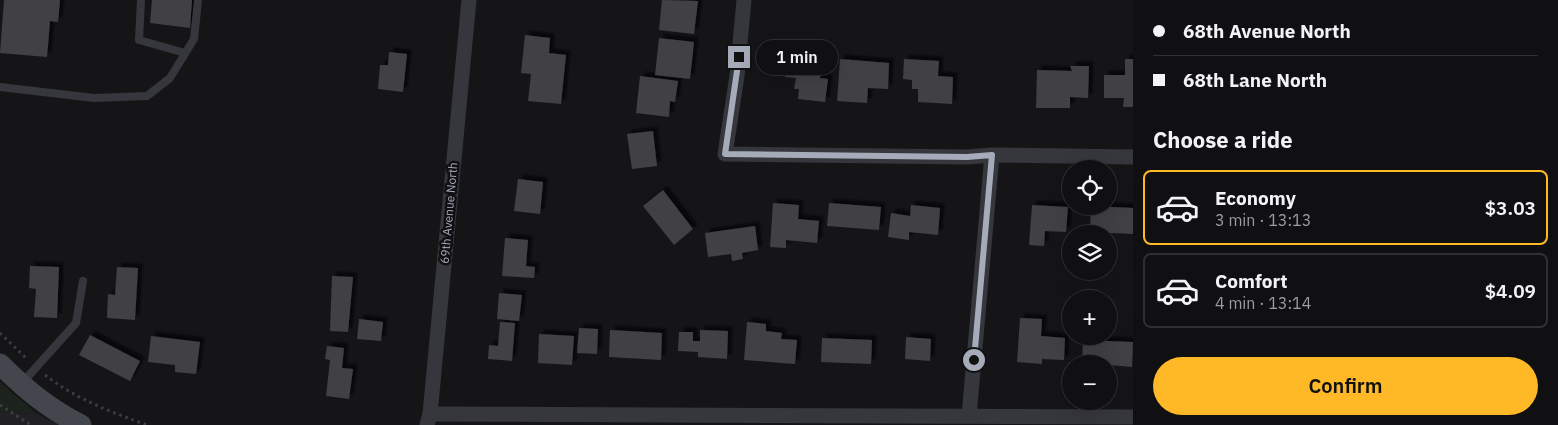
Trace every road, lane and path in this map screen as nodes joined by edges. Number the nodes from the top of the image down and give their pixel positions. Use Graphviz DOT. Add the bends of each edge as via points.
graph roads {
  1 [pos="141,0"];
  2 [pos="198,0"];
  3 [pos="469,0"];
  4 [pos="744,0"];
  5 [pos="185,53"];
  6 [pos="0,87"];
  7 [pos="992,155"];
  8 [pos="1133,156"];
  9 [pos="83,281"];
  10 [pos="0,333"];
  11 [pos="0,364"];
  12 [pos="35,366"];
  13 [pos="20,384"];
  14 [pos="0,405"];
  15 [pos="970,416"];
  16 [pos="1133,417"];
  17 [pos="429,419"];
  18 [pos="31,425"];
  19 [pos="81,425"];
  20 [pos="147,425"];
  1 -- 5 [label="lane" via="139,40"];
  2 -- 5 [label="lane" via="194,39"];
  3 -- 17 [label="street, 69th Avenue North"];
  4 -- 7 [label="street" via="725,154"];
  5 -- 6 [label="lane" via="170,78 148,96 94,98"];
  7 -- 8 [label="street"];
  7 -- 15 [label="street"];
  9 -- 12 [label="lane" via="76,323"];
  10 -- 12 [label="path"];
  11 -- 13 [label="street"];
  12 -- 13 [label="lane"];
  12 -- 20 [label="path" via="62,388"];
  13 -- 19 [label="street" via="60,415"];
  14 -- 18 [label="path"];
  15 -- 16 [label="street"];
  15 -- 17 [label="street"];
}
